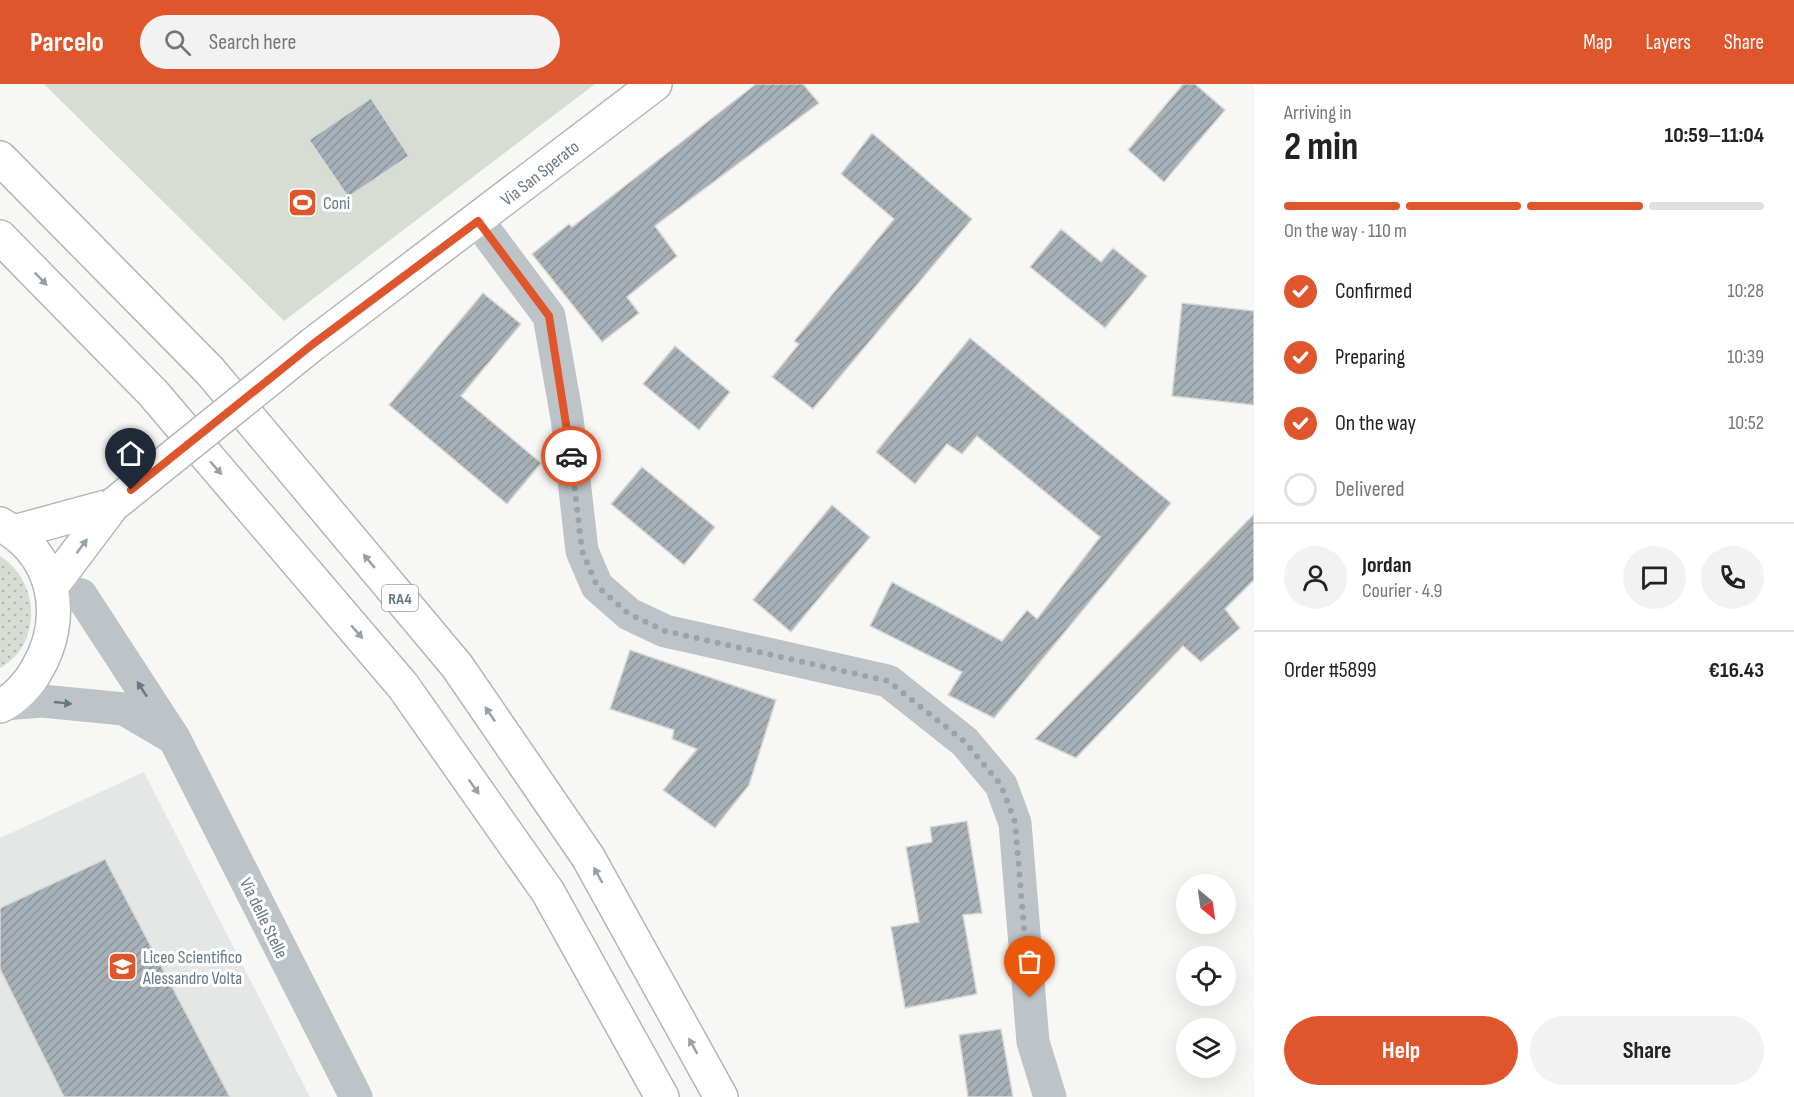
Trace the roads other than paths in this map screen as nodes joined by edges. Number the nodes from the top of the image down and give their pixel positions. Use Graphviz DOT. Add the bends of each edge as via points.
graph roads {
  1 [pos="655,84"];
  2 [pos="0,158"];
  3 [pos="478,221"];
  4 [pos="0,237"];
  5 [pos="113,505"];
  6 [pos="7,528"];
  7 [pos="51,587"];
  8 [pos="2,705"];
  9 [pos="174,738"];
  10 [pos="356,1097"];
  11 [pos="662,1097"];
  12 [pos="722,1097"];
  13 [pos="1050,1097"];
  1 -- 3 [label="main road, Via San Sperato"];
  12 -- 2 [label="main road, RA4, one-way" via="588,857 457,666 210,371"];
  3 -- 5 [label="main road, Via San Sperato, bridge" via="313,344"];
  3 -- 13 [label="street" via="549,316 567,418 582,551 597,586 629,614 665,631 888,681 965,742 1001,785 1015,822 1033,1042"];
  4 -- 11 [label="main road, one-way" via="153,393 403,686 548,892"];
  5 -- 6 [label="main road"];
  7 -- 5 [label="main road, one-way"];
  6 -- 7 [label="main road" via="38,557"];
  7 -- 8 [label="main road" via="55,620 47,653 30,682"];
  9 -- 7 [label="street, Via delle Stelle, one-way" via="81,595"];
  8 -- 9 [label="street, one-way" via="42,701 124,709"];
  9 -- 10 [label="street, Via delle Stelle"];
}
